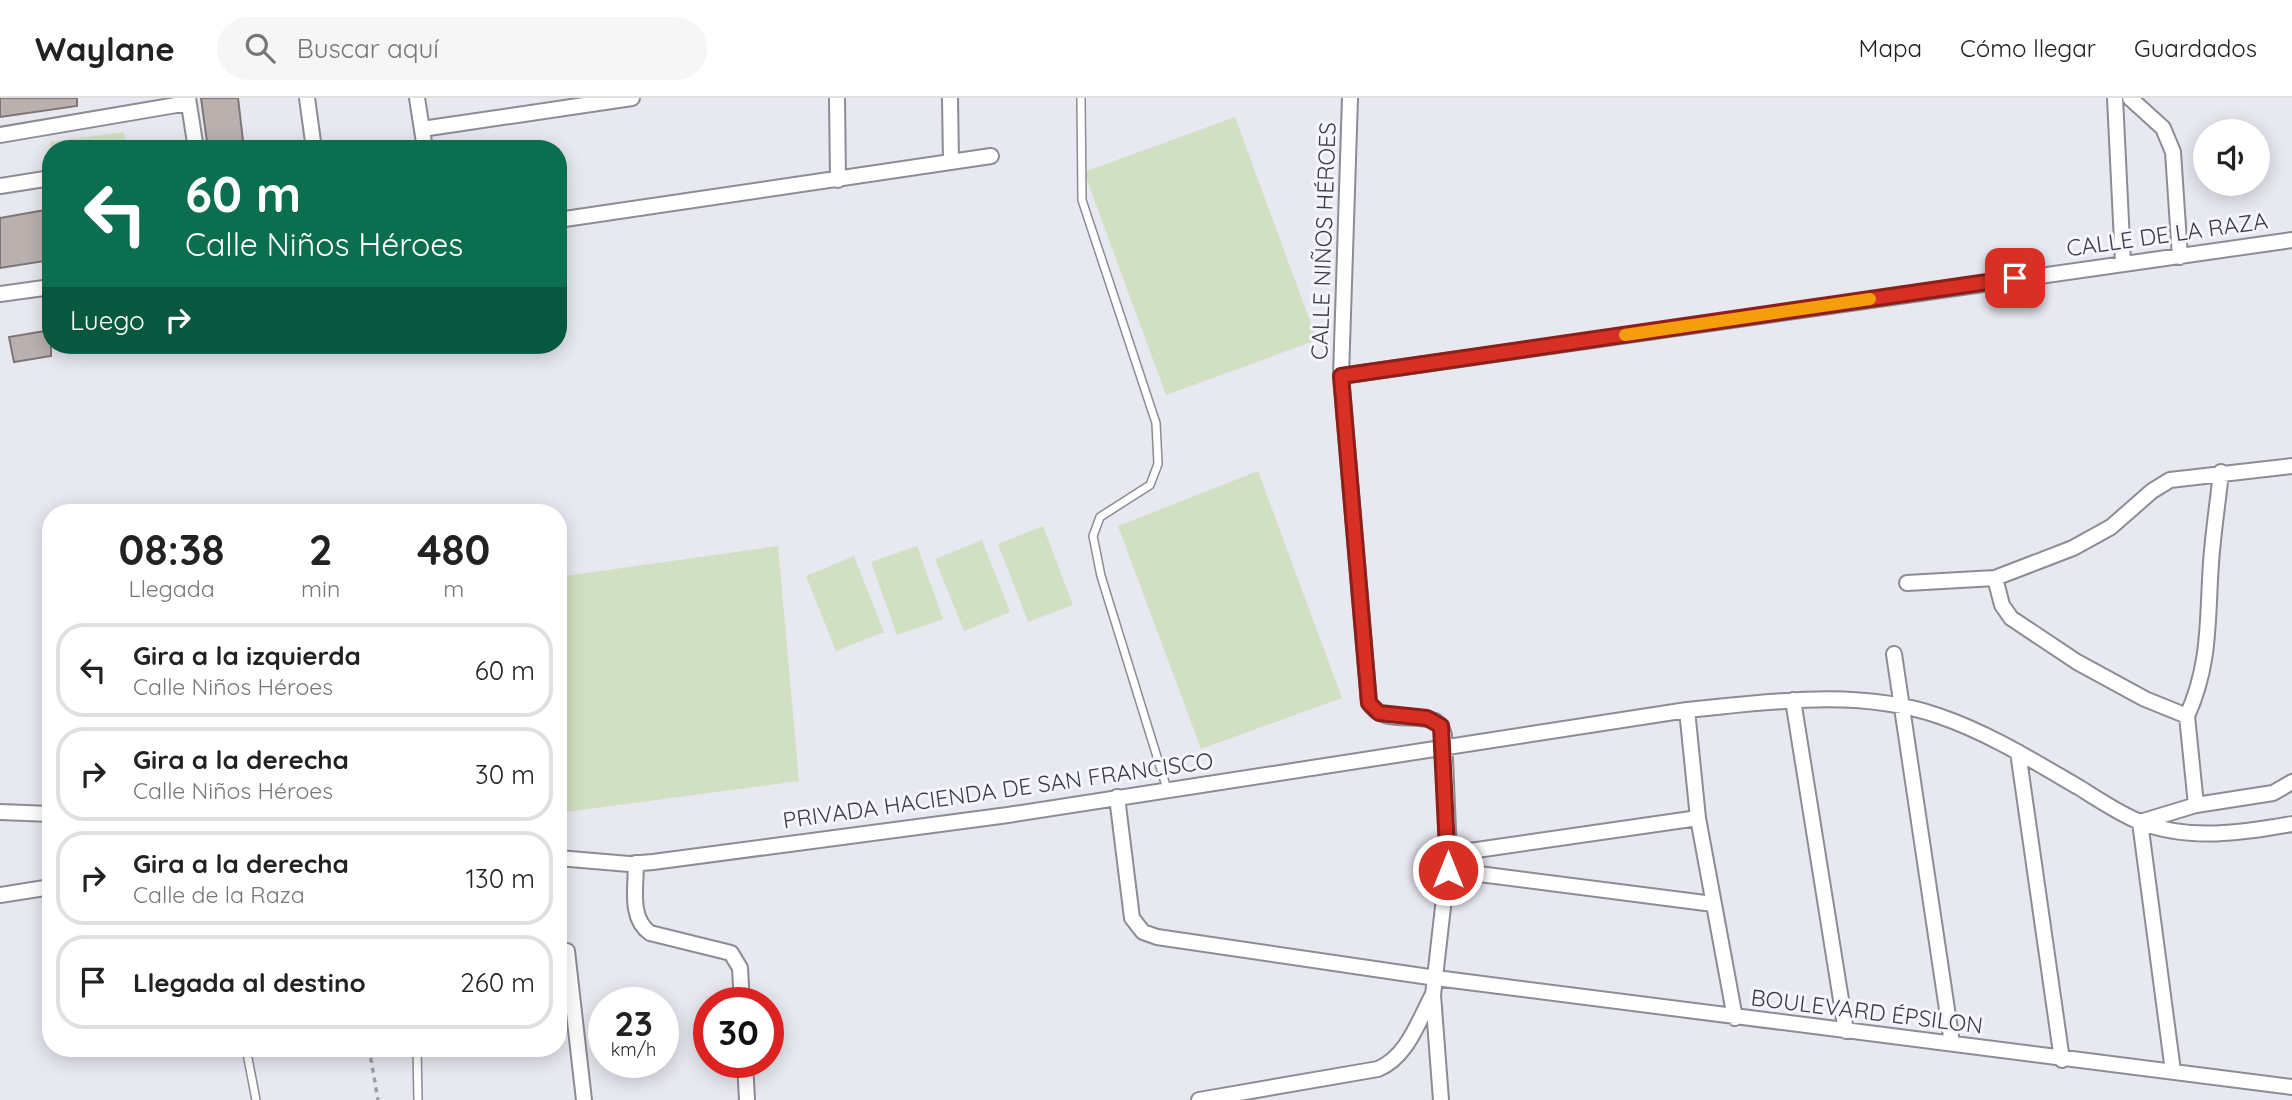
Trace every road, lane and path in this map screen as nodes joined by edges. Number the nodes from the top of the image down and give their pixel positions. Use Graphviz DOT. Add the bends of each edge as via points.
graph roads {
  1 [pos="307,98"];
  2 [pos="417,98"];
  3 [pos="631,98"];
  4 [pos="837,98"];
  5 [pos="950,98"];
  6 [pos="1081,98"];
  7 [pos="1350,98"];
  8 [pos="2115,98"];
  9 [pos="2130,98"];
  10 [pos="188,100"];
  11 [pos="596,101"];
  12 [pos="422,129"];
  13 [pos="0,135"];
  14 [pos="195,140"];
  15 [pos="313,140"];
  16 [pos="424,140"];
  17 [pos="991,156"];
  18 [pos="951,162"];
  19 [pos="42,179"];
  20 [pos="838,180"];
  21 [pos="0,186"];
  22 [pos="567,219"];
  23 [pos="2292,240"];
  24 [pos="2180,257"];
  25 [pos="2123,263"];
  26 [pos="42,288"];
  27 [pos="0,294"];
  28 [pos="1341,376"];
  29 [pos="2292,466"];
  30 [pos="2221,472"];
  31 [pos="1995,578"];
  32 [pos="1907,583"];
  33 [pos="1894,654"];
  34 [pos="1793,700"];
  35 [pos="1901,705"];
  36 [pos="1687,710"];
  37 [pos="2187,716"];
  38 [pos="1444,746"];
  39 [pos="2018,752"];
  40 [pos="2292,782"];
  41 [pos="1167,789"];
  42 [pos="1116,797"];
  43 [pos="2196,805"];
  44 [pos="0,813"];
  45 [pos="42,814"];
  46 [pos="1698,818"];
  47 [pos="2140,822"];
  48 [pos="2292,824"];
  49 [pos="1449,854"];
  50 [pos="567,859"];
  51 [pos="636,863"];
  52 [pos="1448,870"];
  53 [pos="42,888"];
  54 [pos="0,895"];
  55 [pos="1713,904"];
  56 [pos="567,951"];
  57 [pos="1436,978"];
  58 [pos="741,987"];
  59 [pos="1433,995"];
  60 [pos="1735,1018"];
  61 [pos="1846,1031"];
  62 [pos="1952,1044"];
  63 [pos="248,1057"];
  64 [pos="371,1057"];
  65 [pos="417,1057"];
  66 [pos="2063,1060"];
  67 [pos="2173,1071"];
  68 [pos="746,1078"];
  69 [pos="2292,1087"];
  70 [pos="256,1100"];
  71 [pos="378,1100"];
  72 [pos="418,1100"];
  73 [pos="584,1100"];
  74 [pos="747,1100"];
  75 [pos="1199,1100"];
  76 [pos="1441,1100"];
  1 -- 15 [label="street"];
  2 -- 12 [label="street"];
  3 -- 11 [label="street"];
  4 -- 20 [label="street"];
  5 -- 18 [label="street"];
  6 -- 41 [label="lane" via="1082,201 1156,423 1158,464 1150,485 1100,517 1093,536 1101,576"];
  7 -- 28 [label="street, CALLE NIÑOS HÉROES"];
  8 -- 25 [label="street"];
  9 -- 24 [label="street" via="2153,116 2171,145"];
  10 -- 13 [label="street"];
  10 -- 14 [label="street"];
  11 -- 12 [label="street"];
  12 -- 16 [label="street"];
  17 -- 18 [label="street"];
  18 -- 20 [label="street"];
  19 -- 21 [label="street"];
  20 -- 22 [label="street"];
  23 -- 24 [label="street, CALLE DE LA RAZA"];
  24 -- 25 [label="street, CALLE DE LA RAZA"];
  25 -- 28 [label="street, CALLE DE LA RAZA"];
  26 -- 27 [label="street"];
  28 -- 38 [label="street, CALLE NIÑOS HÉROES" via="1369,703 1386,715 1435,721 1441,726"];
  29 -- 30 [label="street"];
  30 -- 31 [label="street" via="2170,480 2111,527 2073,548"];
  30 -- 37 [label="street" via="2207,644 2200,687"];
  31 -- 32 [label="street"];
  31 -- 37 [label="street" via="2002,605 2011,618 2077,663"];
  33 -- 35 [label="street"];
  34 -- 35 [label="street, PRIVADA HACIENDA DE SAN FRANCISCO"];
  34 -- 36 [label="street, PRIVADA HACIENDA DE SAN FRANCISCO"];
  34 -- 61 [label="street"];
  35 -- 39 [label="street, PRIVADA HACIENDA DE SAN FRANCISCO" via="1940,716"];
  35 -- 62 [label="street"];
  36 -- 38 [label="street, PRIVADA HACIENDA DE SAN FRANCISCO"];
  36 -- 46 [label="street"];
  37 -- 43 [label="street"];
  38 -- 41 [label="street, PRIVADA HACIENDA DE SAN FRANCISCO"];
  38 -- 49 [label="street"];
  39 -- 47 [label="street, PRIVADA HACIENDA DE SAN FRANCISCO"];
  39 -- 66 [label="street"];
  40 -- 43 [label="street" via="2273,793"];
  41 -- 42 [label="street, PRIVADA HACIENDA DE SAN FRANCISCO"];
  42 -- 51 [label="street, PRIVADA HACIENDA DE SAN FRANCISCO"];
  42 -- 57 [label="street, BOULEVARD ÉPSILON" via="1132,918 1143,932"];
  43 -- 47 [label="street"];
  44 -- 45 [label="street"];
  46 -- 49 [label="street"];
  46 -- 55 [label="street"];
  47 -- 48 [label="street, PRIVADA HACIENDA DE SAN FRANCISCO" via="2200,834"];
  47 -- 67 [label="street"];
  49 -- 52 [label="street"];
  50 -- 51 [label="street, PRIVADA HACIENDA DE SAN FRANCISCO"];
  51 -- 58 [label="street" via="637,917 642,927 730,953 739,961"];
  52 -- 55 [label="street"];
  52 -- 57 [label="street"];
  53 -- 54 [label="street"];
  55 -- 60 [label="street"];
  56 -- 73 [label="street"];
  57 -- 59 [label="street"];
  57 -- 60 [label="street, BOULEVARD ÉPSILON"];
  59 -- 75 [label="street" via="1399,1056 1378,1069"];
  59 -- 76 [label="street"];
  60 -- 61 [label="street, BOULEVARD ÉPSILON"];
  61 -- 62 [label="street, BOULEVARD ÉPSILON"];
  62 -- 66 [label="street, BOULEVARD ÉPSILON"];
  63 -- 70 [label="lane"];
  64 -- 71 [label="path"];
  65 -- 72 [label="lane"];
  66 -- 67 [label="street, BOULEVARD ÉPSILON"];
  67 -- 69 [label="street, BOULEVARD ÉPSILON"];
  68 -- 74 [label="street"];
}
